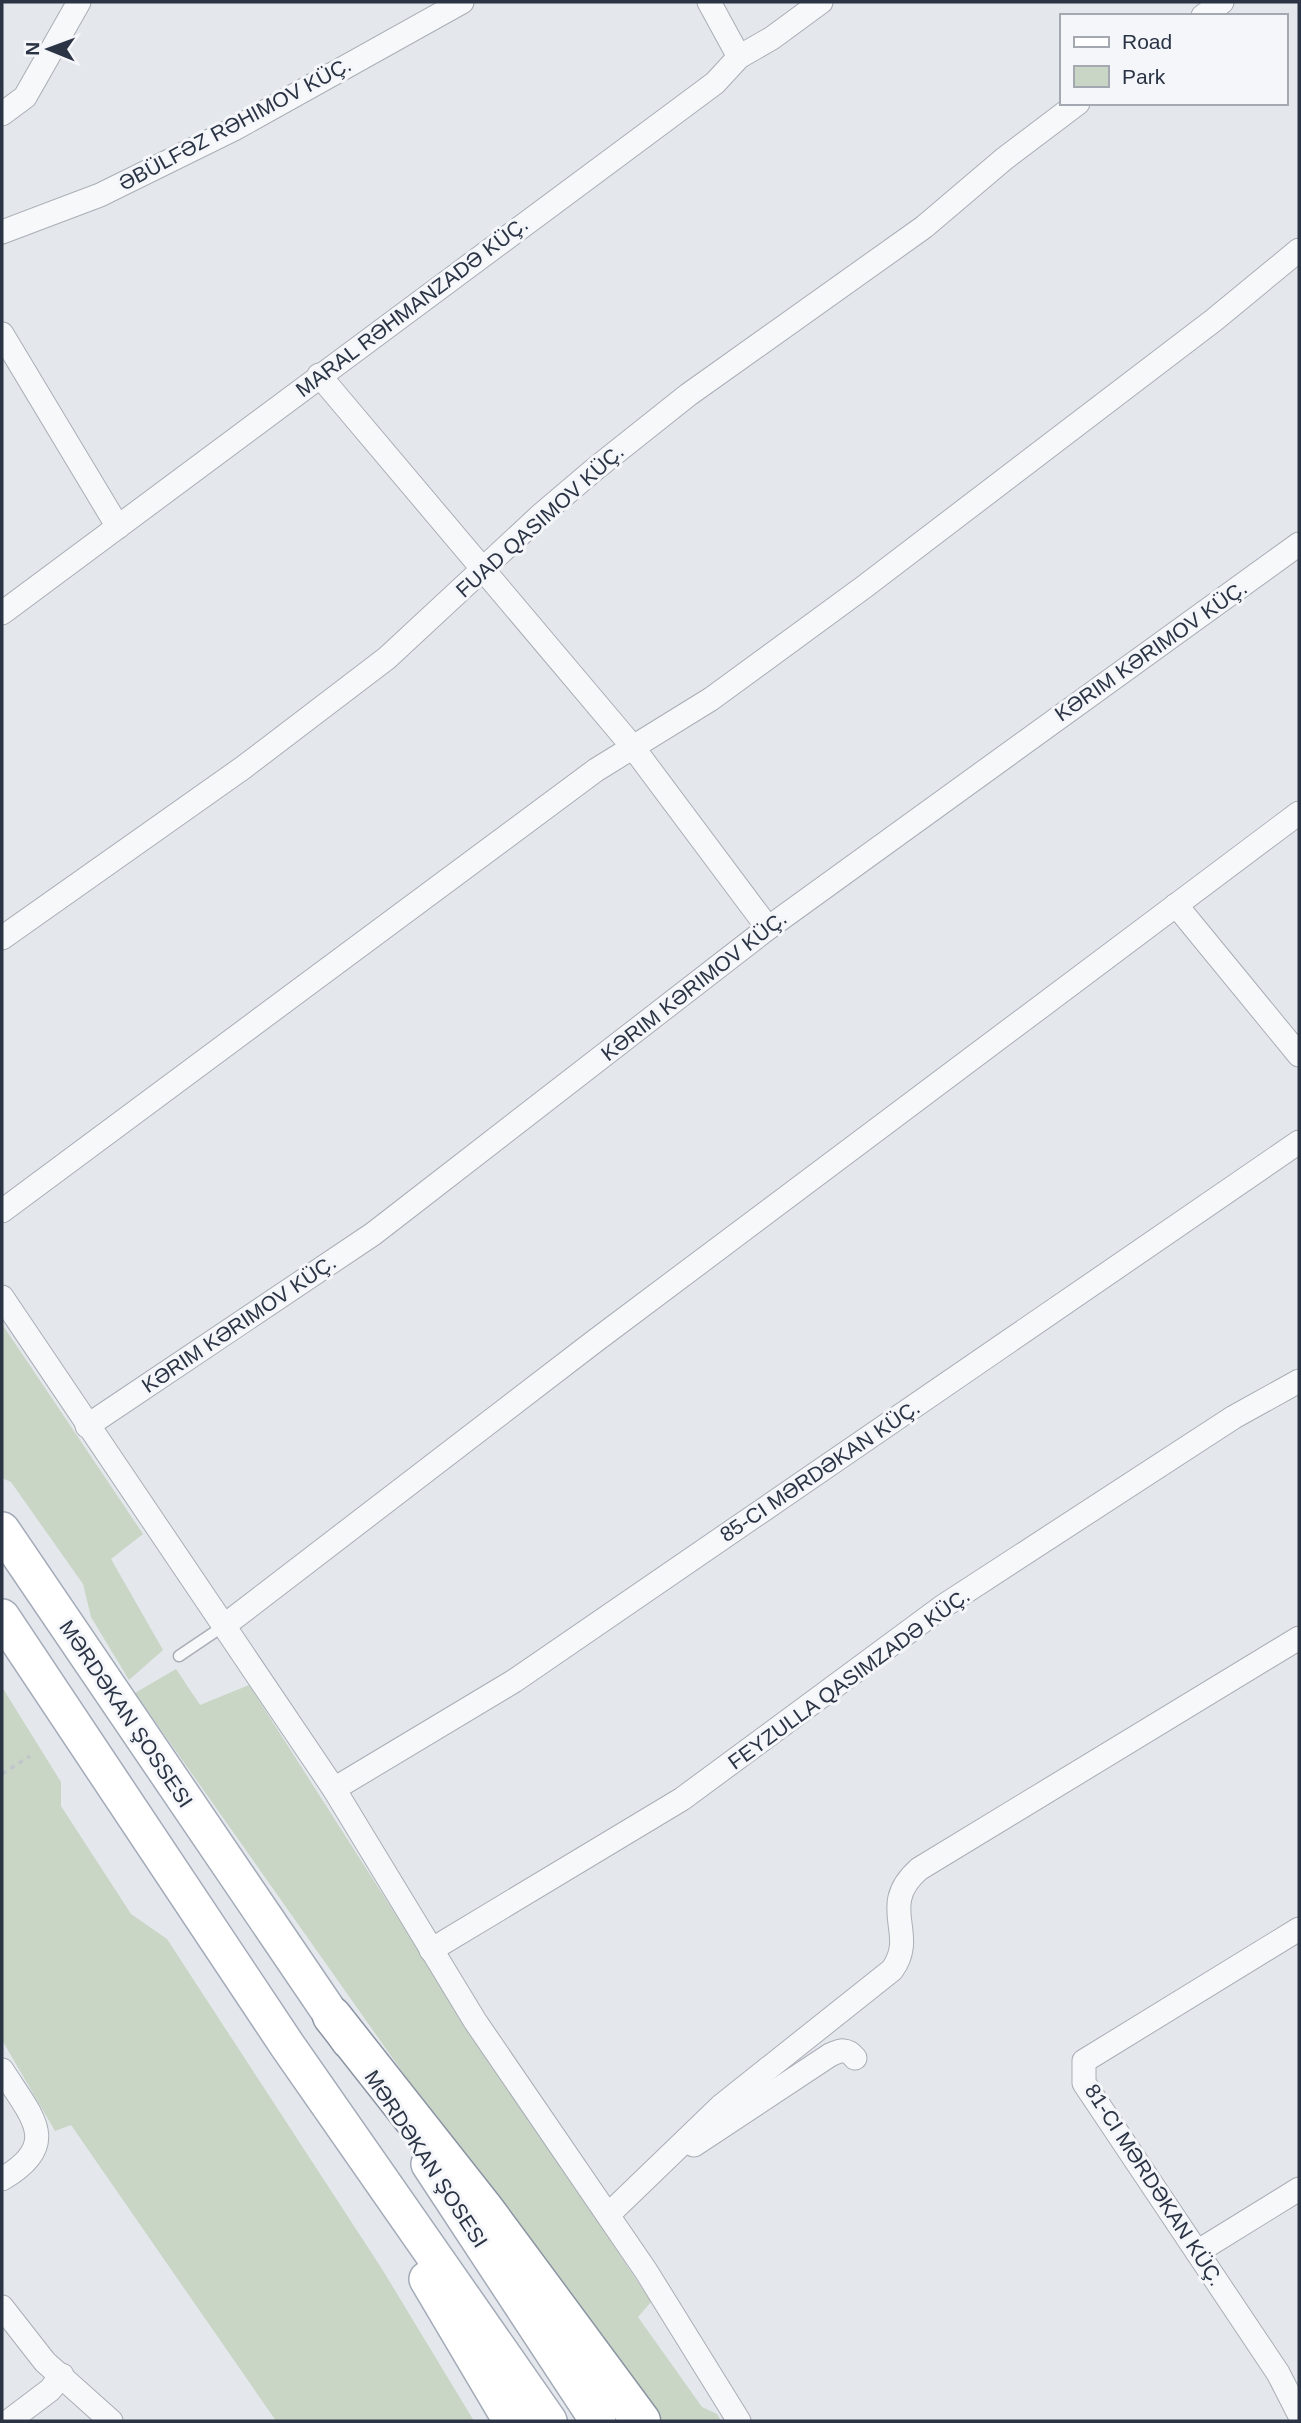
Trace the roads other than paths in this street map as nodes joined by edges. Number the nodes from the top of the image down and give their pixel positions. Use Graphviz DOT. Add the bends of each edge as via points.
graph roads {
  1 [pos="79,2"];
  2 [pos="462,2"];
  3 [pos="709,2"];
  4 [pos="821,2"];
  5 [pos="1222,2"];
  6 [pos="1206,14"];
  7 [pos="739,57"];
  8 [pos="1075,105"];
  9 [pos="2,114"];
  10 [pos="2,232"];
  11 [pos="1299,250"];
  12 [pos="2,334"];
  13 [pos="319,375"];
  14 [pos="118,527"];
  15 [pos="1299,544"];
  16 [pos="481,571"];
  17 [pos="2,613"];
  18 [pos="632,746"];
  19 [pos="1299,813"];
  20 [pos="1176,905"];
  21 [pos="768,928"];
  22 [pos="2,938"];
  23 [pos="1299,1055"];
  24 [pos="1299,1142"];
  25 [pos="2,1211"];
  26 [pos="2,1297"];
  27 [pos="1299,1381"];
  28 [pos="87,1426"];
  29 [pos="2,1530"];
  30 [pos="2,1616"];
  31 [pos="225,1625"];
  32 [pos="1299,1638"];
  33 [pos="179,1656"];
  34 [pos="334,1789"];
  35 [pos="250,1899"];
  36 [pos="1299,1928"];
  37 [pos="431,1950"];
  38 [pos="332,2016"];
  39 [pos="287,2045"];
  40 [pos="855,2058"];
  41 [pos="2,2070"];
  42 [pos="680,2145"];
  43 [pos="2,2179"];
  44 [pos="1299,2189"];
  45 [pos="609,2214"];
  46 [pos="1197,2252"];
  47 [pos="2,2307"];
  48 [pos="62,2375"];
  49 [pos="1299,2414"];
  50 [pos="9,2421"];
  51 [pos="111,2421"];
  52 [pos="511,2421"];
  53 [pos="550,2421"];
  54 [pos="598,2421"];
  55 [pos="641,2421"];
  56 [pos="738,2421"];
  1 -- 9 [label="street" via="25,97"];
  2 -- 10 [label="street, ƏBÜLFƏZ RƏHIMOV KÜÇ." via="234,129 100,195"];
  3 -- 7 [label="street"];
  4 -- 7 [label="street, MARAL RƏHMANZADƏ KÜÇ."];
  5 -- 6 [label="street"];
  7 -- 13 [label="street, MARAL RƏHMANZADƏ KÜÇ." via="715,83"];
  8 -- 16 [label="street" via="924,227 688,395 542,514"];
  11 -- 18 [label="street" via="1203,329 864,587 711,699"];
  12 -- 14 [label="street"];
  13 -- 14 [label="street, MARAL RƏHMANZADƏ KÜÇ."];
  13 -- 16 [label="street"];
  14 -- 17 [label="street, MARAL RƏHMANZADƏ KÜÇ."];
  15 -- 21 [label="street, KƏRIM KƏRIMOV KÜÇ."];
  16 -- 18 [label="street"];
  16 -- 22 [label="street" via="387,659"];
  18 -- 21 [label="street"];
  18 -- 25 [label="street"];
  19 -- 20 [label="street"];
  20 -- 23 [label="street"];
  20 -- 31 [label="street"];
  21 -- 28 [label="street, KƏRIM KƏRIMOV KÜÇ." via="373,1234"];
  24 -- 34 [label="street, 85-CI MƏRDƏKAN KÜÇ." via="514,1681"];
  26 -- 28 [label="street"];
  27 -- 37 [label="street" via="1234,1417 942,1607 682,1799"];
  28 -- 31 [label="street"];
  29 -- 35 [label="main road, MƏRDƏKAN ŞOSSESI"];
  30 -- 39 [label="main road, MƏRDƏKAN ŞOSESI"];
  31 -- 33 [label="lane"];
  31 -- 34 [label="street"];
  32 -- 42 [label="street" via="919,1868 898,1894 902,1944 892,1970 721,2106"];
  34 -- 37 [label="street"];
  35 -- 38 [label="main road, MƏRDƏKAN ŞOSESI"];
  36 -- 46 [label="street, 81-CI MƏRDƏKAN KÜÇ." via="1084,2061 1084,2083"];
  37 -- 45 [label="street"];
  38 -- 54 [label="main road, MƏRDƏKAN ŞOSESI"];
  38 -- 55 [label="highway" via="485,2210"];
  39 -- 52 [label="main road"];
  39 -- 53 [label="main road, MƏRDƏKAN ŞOSESI"];
  40 -- 42 [label="street" via="842,2050 830,2055 701,2142"];
  41 -- 43 [label="street" via="36,2129 37,2144 33,2156"];
  42 -- 45 [label="street"];
  44 -- 46 [label="street"];
  45 -- 56 [label="street"];
  46 -- 49 [label="street, 81-CI MƏRDƏKAN KÜÇ." via="1278,2373"];
  47 -- 48 [label="street" via="26,2341"];
  48 -- 50 [label="street"];
  48 -- 51 [label="street"];
}
